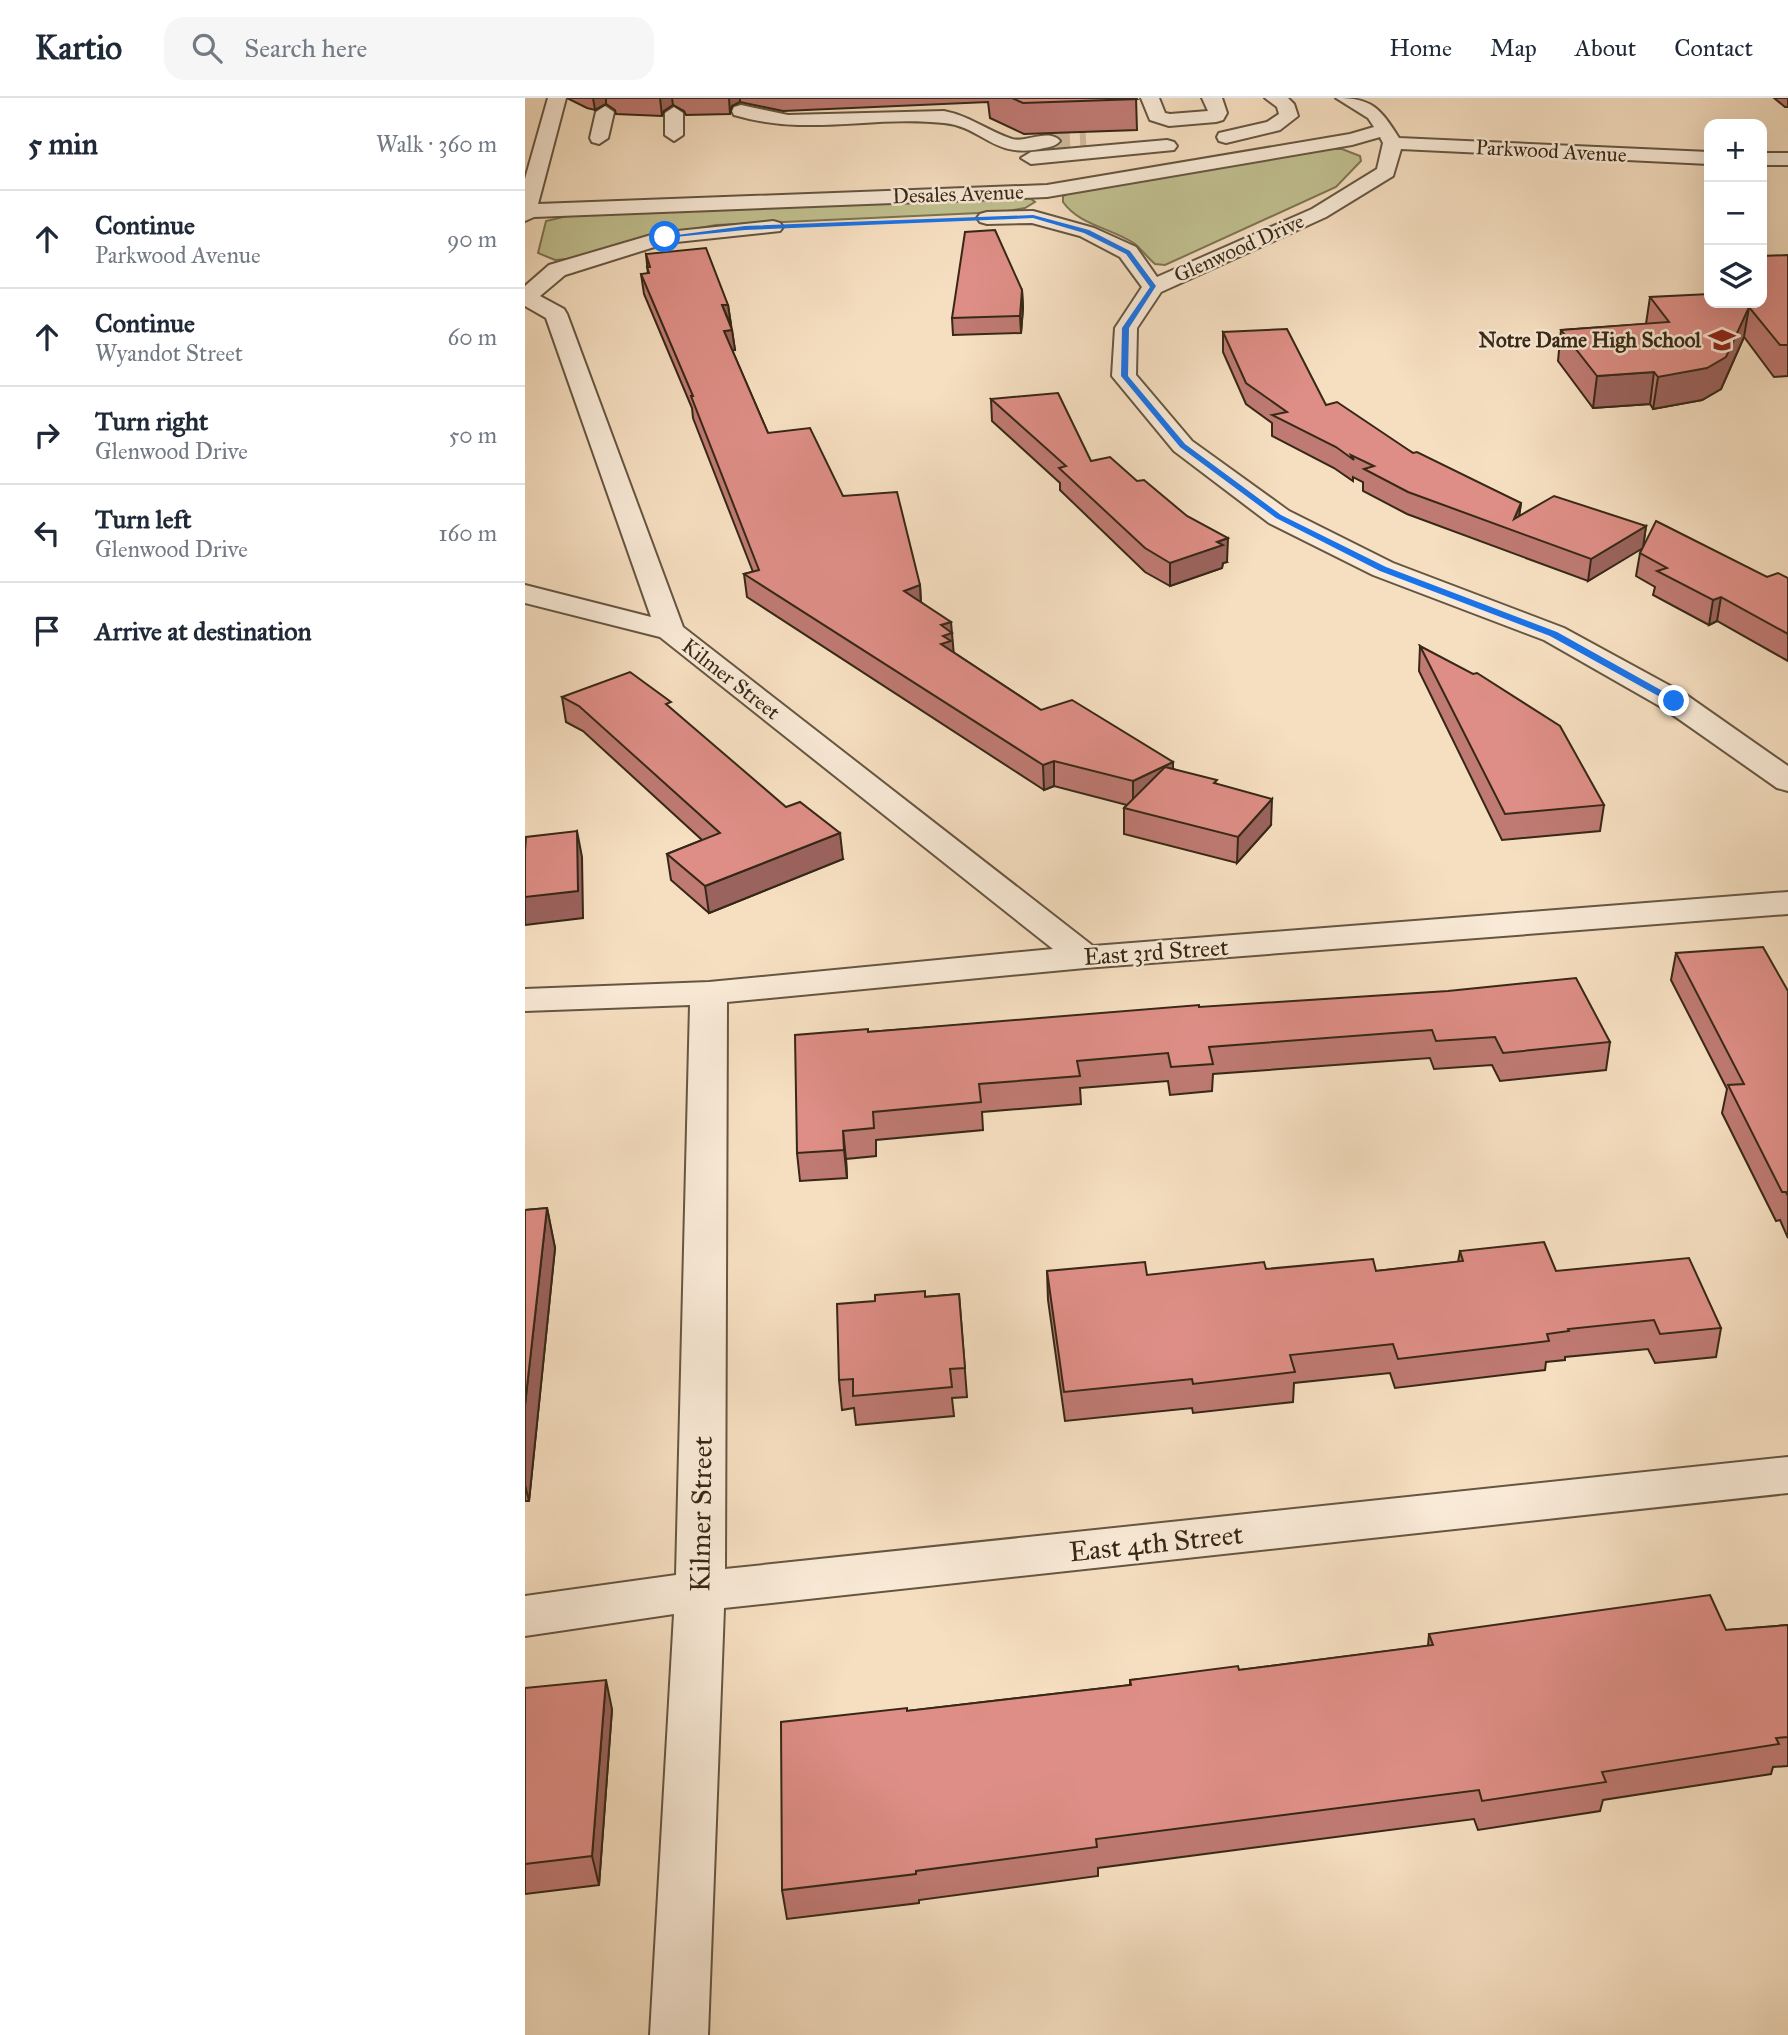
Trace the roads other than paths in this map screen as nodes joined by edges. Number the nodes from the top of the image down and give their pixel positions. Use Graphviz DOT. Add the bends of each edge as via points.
graph roads {
  1 [pos="558,98"];
  2 [pos="1150,98"];
  3 [pos="1211,98"];
  4 [pos="1274,98"];
  5 [pos="1345,98"];
  6 [pos="741,111"];
  7 [pos="605,112"];
  8 [pos="674,113"];
  9 [pos="674,135"];
  10 [pos="1389,136"];
  11 [pos="599,138"];
  12 [pos="1086,139"];
  13 [pos="1209,139"];
  14 [pos="1050,141"];
  15 [pos="1183,143"];
  16 [pos="1119,151"];
  17 [pos="1031,158"];
  18 [pos="1704,158"];
  19 [pos="1767,159"];
  20 [pos="1788,159"];
  21 [pos="530,185"];
  22 [pos="1047,191"];
  23 [pos="526,213"];
  24 [pos="1033,217"];
  25 [pos="964,219"];
  26 [pos="800,226"];
  27 [pos="1153,286"];
  28 [pos="525,297"];
  29 [pos="525,594"];
  30 [pos="670,631"];
  31 [pos="1788,781"];
  32 [pos="1788,903"];
  33 [pos="1084,957"];
  34 [pos="709,993"];
  35 [pos="525,1000"];
  36 [pos="1788,1475"];
  37 [pos="700,1591"];
  38 [pos="525,1616"];
  39 [pos="679,2035"];
  1 -- 21 [label="street"];
  2 -- 3 [label="street" via="1157,116 1169,120 1216,116 1219,113"];
  4 -- 13 [label="street" via="1285,104 1289,116 1273,126"];
  5 -- 10 [label="street" via="1375,114"];
  6 -- 14 [label="street" via="772,118 826,113 947,117 1010,145"];
  7 -- 11 [label="street"];
  8 -- 9 [label="street"];
  10 -- 18 [label="street, Parkwood Avenue"];
  10 -- 22 [label="street, Desales Avenue"];
  10 -- 27 [label="street, Glenwood Drive" via="1387,172 1319,213"];
  12 -- 16 [label="street" via="1106,142"];
  15 -- 16 [label="street"];
  16 -- 17 [label="street"];
  19 -- 20 [label="street"];
  21 -- 23 [label="street"];
  22 -- 23 [label="street, Desales Avenue"];
  22 -- 24 [label="street"];
  24 -- 25 [label="street"];
  24 -- 27 [label="street" via="1087,232 1128,252"];
  26 -- 28 [label="street" via="665,237 557,270"];
  27 -- 31 [label="street, Glenwood Drive" via="1125,328 1124,376 1183,446 1279,517 1383,569 1553,634 1674,701"];
  28 -- 30 [label="street, Kilmer Street" via="556,314"];
  29 -- 30 [label="street"];
  30 -- 33 [label="street, Kilmer Street"];
  32 -- 33 [label="street, East 3rd Street"];
  33 -- 34 [label="street, East 3rd Street"];
  34 -- 35 [label="street, East 3rd Street"];
  34 -- 37 [label="street, Kilmer Street"];
  36 -- 37 [label="street, East 4th Street"];
  37 -- 38 [label="street, East 4th Street"];
  37 -- 39 [label="street, Kilmer Street"];
}
